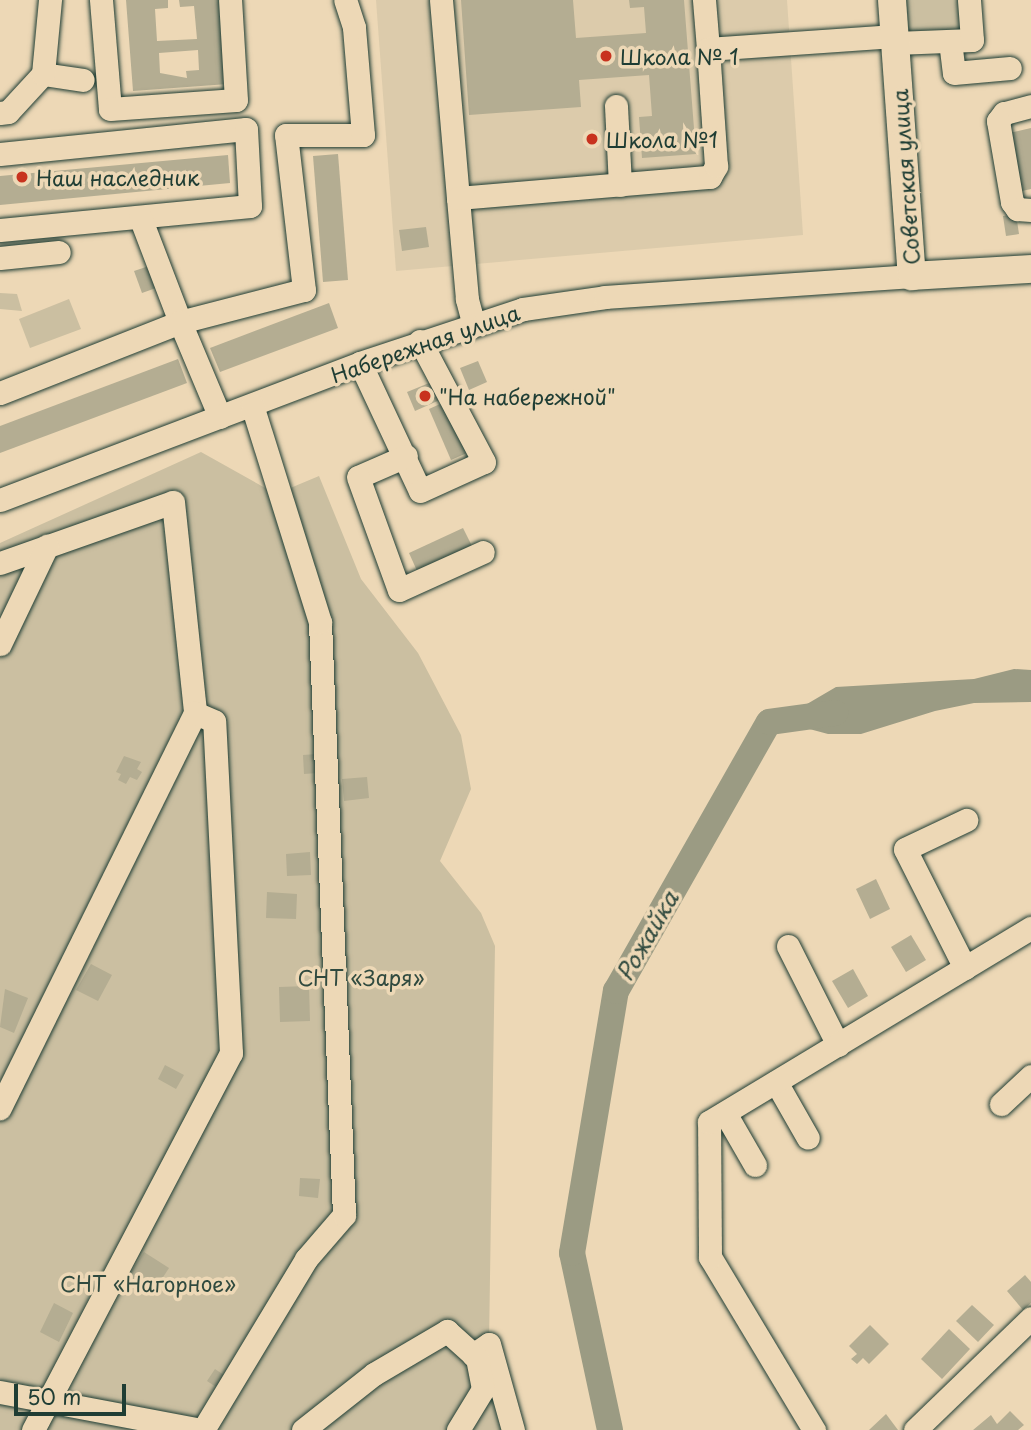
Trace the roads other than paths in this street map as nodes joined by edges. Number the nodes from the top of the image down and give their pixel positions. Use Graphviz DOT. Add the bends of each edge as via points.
graph roads {
  1 [pos="50,0"];
  2 [pos="101,0"];
  3 [pos="230,0"];
  4 [pos="345,0"];
  5 [pos="441,0"];
  6 [pos="704,0"];
  7 [pos="892,0"];
  8 [pos="969,0"];
  9 [pos="895,39"];
  10 [pos="950,41"];
  11 [pos="708,49"];
  12 [pos="1010,68"];
  13 [pos="43,74"];
  14 [pos="83,80"];
  15 [pos="616,106"];
  16 [pos="1031,106"];
  17 [pos="4,113"];
  18 [pos="0,154"];
  19 [pos="620,185"];
  20 [pos="458,198"];
  21 [pos="1031,210"];
  22 [pos="140,217"];
  23 [pos="0,230"];
  24 [pos="59,251"];
  25 [pos="0,257"];
  26 [pos="1031,270"];
  27 [pos="912,276"];
  28 [pos="180,322"];
  29 [pos="473,322"];
  30 [pos="420,341"];
  31 [pos="360,363"];
  32 [pos="0,393"];
  33 [pos="251,405"];
  34 [pos="220,417"];
  35 [pos="406,456"];
  36 [pos="0,500"];
  37 [pos="47,546"];
  38 [pos="483,552"];
  39 [pos="0,563"];
  40 [pos="0,644"];
  41 [pos="195,713"];
  42 [pos="966,820"];
  43 [pos="1031,928"];
  44 [pos="788,946"];
  45 [pos="965,968"];
  46 [pos="838,1045"];
  47 [pos="1031,1076"];
  48 [pos="776,1082"];
  49 [pos="1001,1104"];
  50 [pos="0,1108"];
  51 [pos="725,1112"];
  52 [pos="808,1138"];
  53 [pos="755,1166"];
  54 [pos="1031,1318"];
  55 [pos="473,1355"];
  56 [pos="0,1392"];
  57 [pos="50,1401"];
  58 [pos="33,1430"];
  59 [pos="202,1430"];
  60 [pos="303,1430"];
  61 [pos="458,1430"];
  62 [pos="513,1430"];
  63 [pos="814,1430"];
  64 [pos="915,1430"];
  1 -- 13 [label="street"];
  2 -- 3 [label="street" via="110,109 236,100"];
  4 -- 28 [label="street" via="354,27 363,135 286,135 304,290"];
  5 -- 20 [label="street"];
  6 -- 11 [label="street"];
  7 -- 9 [label="main road, Советская улица"];
  8 -- 10 [label="street" via="972,40"];
  9 -- 10 [label="street"];
  9 -- 11 [label="street"];
  9 -- 27 [label="main road, Советская улица"];
  10 -- 12 [label="street" via="954,73"];
  11 -- 19 [label="street" via="715,173"];
  13 -- 14 [label="street"];
  13 -- 17 [label="street"];
  15 -- 19 [label="street"];
  16 -- 21 [label="street" via="1004,113 998,121 1012,202 1020,210"];
  18 -- 22 [label="street" via="246,129 250,206"];
  19 -- 20 [label="street"];
  20 -- 29 [label="street"];
  22 -- 23 [label="street"];
  22 -- 28 [label="street"];
  24 -- 25 [label="street"];
  26 -- 27 [label="main road, Советская улица"];
  27 -- 29 [label="street, Набережная улица" via="597,298"];
  28 -- 32 [label="street"];
  28 -- 34 [label="street"];
  29 -- 30 [label="street, Набережная улица"];
  30 -- 31 [label="street, Набережная улица"];
  30 -- 35 [label="street" via="484,462 420,491"];
  31 -- 33 [label="street, Набережная улица"];
  31 -- 35 [label="street"];
  33 -- 34 [label="street, Набережная улица"];
  33 -- 59 [label="street" via="320,622 344,1215 306,1259"];
  34 -- 36 [label="street, Набережная улица"];
  35 -- 38 [label="street" via="358,477 399,590"];
  37 -- 39 [label="street"];
  37 -- 40 [label="street"];
  37 -- 41 [label="street" via="173,502"];
  41 -- 50 [label="street"];
  41 -- 57 [label="street" via="214,721 231,1054"];
  42 -- 45 [label="street" via="905,849"];
  43 -- 45 [label="street"];
  44 -- 46 [label="street"];
  45 -- 46 [label="street"];
  46 -- 48 [label="street"];
  47 -- 49 [label="street"];
  48 -- 51 [label="street"];
  48 -- 52 [label="street"];
  51 -- 53 [label="street"];
  51 -- 63 [label="street" via="709,1122 710,1257"];
  54 -- 64 [label="street"];
  55 -- 60 [label="street" via="447,1331 374,1374"];
  55 -- 61 [label="street" via="483,1389"];
  55 -- 62 [label="street" via="489,1344"];
  56 -- 57 [label="street"];
  57 -- 58 [label="street"];
  57 -- 59 [label="street"];
}
